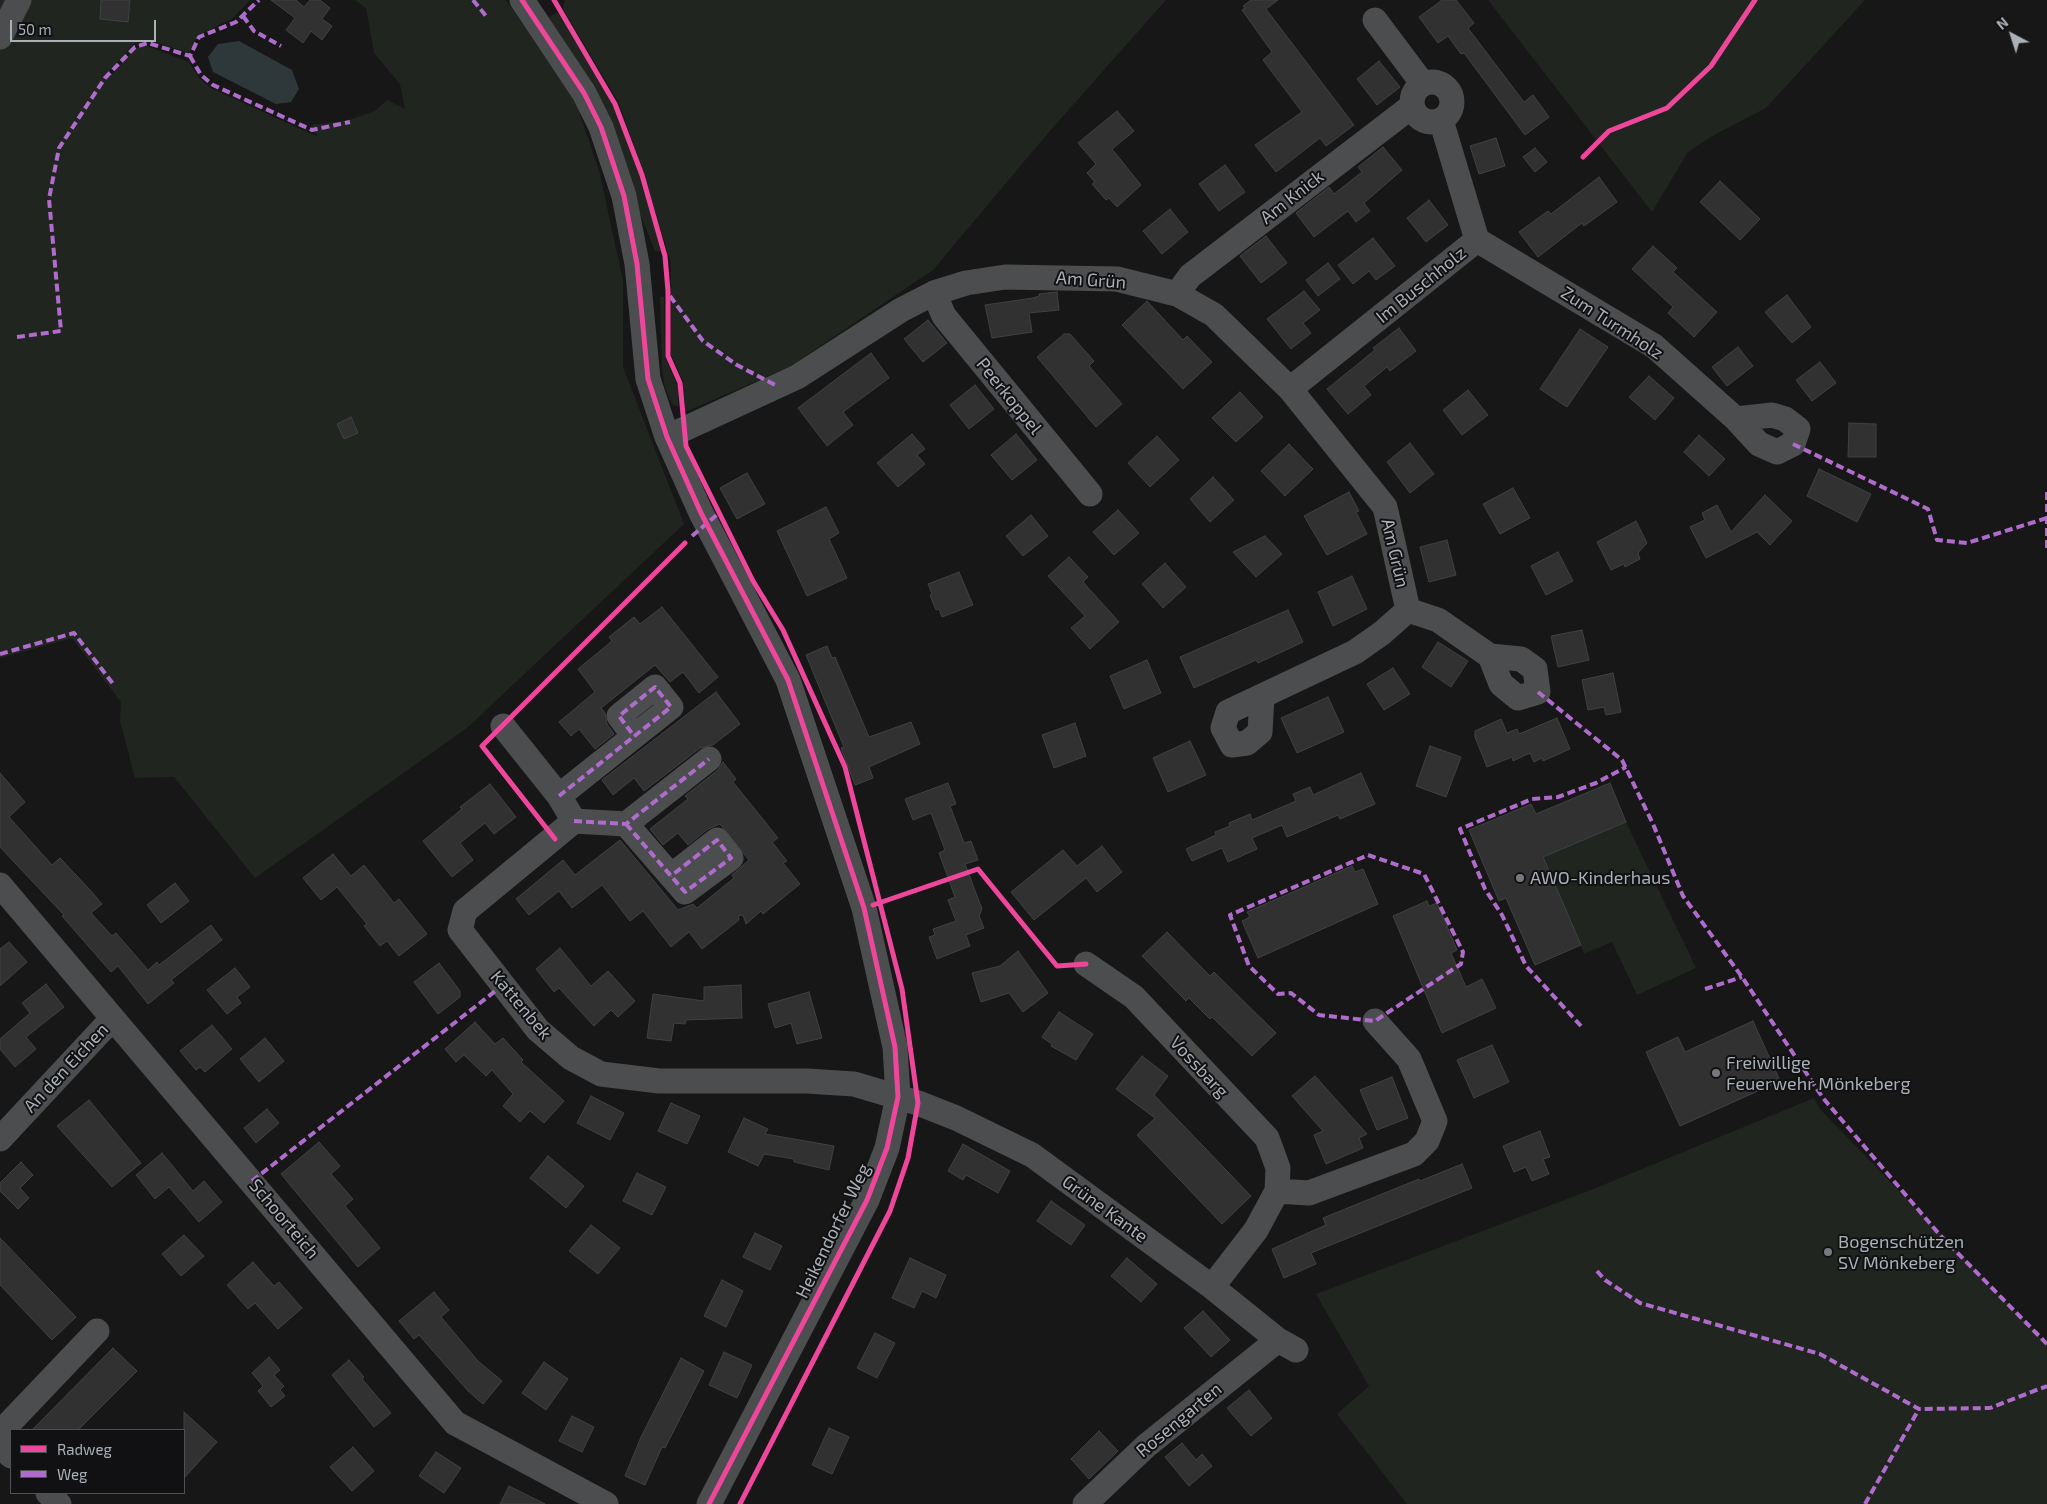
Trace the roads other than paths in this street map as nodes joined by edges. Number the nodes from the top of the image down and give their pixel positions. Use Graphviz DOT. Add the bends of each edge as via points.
graph roads {
  1 [pos="19,0"];
  2 [pos="522,0"];
  3 [pos="1376,20"];
  4 [pos="0,37"];
  5 [pos="1423,84"];
  6 [pos="1412,106"];
  7 [pos="1440,120"];
  8 [pos="1477,240"];
  9 [pos="934,293"];
  10 [pos="1177,294"];
  11 [pos="1290,389"];
  12 [pos="1736,419"];
  13 [pos="666,438"];
  14 [pos="1090,494"];
  15 [pos="1408,610"];
  16 [pos="1490,656"];
  17 [pos="1262,697"];
  18 [pos="503,726"];
  19 [pos="634,736"];
  20 [pos="709,759"];
  21 [pos="559,796"];
  22 [pos="574,821"];
  23 [pos="626,824"];
  24 [pos="671,876"];
  25 [pos="0,885"];
  26 [pos="1086,964"];
  27 [pos="112,1019"];
  28 [pos="1375,1022"];
  29 [pos="898,1097"];
  30 [pos="0,1139"];
  31 [pos="1277,1191"];
  32 [pos="1212,1287"];
  33 [pos="98,1331"];
  34 [pos="1287,1345"];
  35 [pos="0,1433"];
  36 [pos="0,1445"];
  37 [pos="10,1455"];
  38 [pos="49,1494"];
  39 [pos="59,1504"];
  40 [pos="606,1504"];
  41 [pos="709,1504"];
  42 [pos="1084,1504"];
  1 -- 4 [label="street"];
  2 -- 13 [label="street, Heikendorfer Weg" via="584,93 601,127 624,196 638,276 648,379"];
  3 -- 5 [label="street"];
  5 -- 6 [label="street, Am Knick" via="1416,89"];
  5 -- 7 [label="street" via="1431,82 1448,89 1452,106"];
  6 -- 7 [label="street" via="1423,120"];
  6 -- 10 [label="street, Am Knick" via="1190,276"];
  7 -- 8 [label="street, Im Buschholz"];
  8 -- 11 [label="street, Im Buschholz"];
  8 -- 12 [label="street, Zum Turmholz" via="1654,346"];
  9 -- 10 [label="street, Am Grün" via="966,283 1005,277 1063,277 1116,279"];
  9 -- 13 [label="street, Am Grün" via="900,310 797,377"];
  9 -- 14 [label="street, Peerkoppel" via="944,316"];
  10 -- 11 [label="street, Am Grün" via="1214,315"];
  11 -- 15 [label="street, Am Grün" via="1385,507"];
  13 -- 29 [label="street, Heikendorfer Weg" via="701,513 788,680 864,908 895,1047"];
  15 -- 16 [label="street, Am Grün" via="1438,620"];
  15 -- 17 [label="street, Am Grün" via="1355,652"];
  18 -- 21 [label="street"];
  19 -- 21 [label="street"];
  20 -- 23 [label="street"];
  21 -- 22 [label="street"];
  22 -- 23 [label="street"];
  22 -- 29 [label="street, Kattenbek" via="465,911 460,930 538,1030 571,1058 601,1074 659,1081 854,1084"];
  23 -- 24 [label="street"];
  25 -- 27 [label="street, Schoorteich"];
  26 -- 31 [label="street, Vossbarg" via="1134,997 1267,1138 1278,1168"];
  27 -- 30 [label="street, An den Eichen"];
  27 -- 40 [label="street, Schoorteich" via="455,1423"];
  28 -- 31 [label="street" via="1409,1058 1435,1121 1427,1141 1414,1154 1309,1193"];
  29 -- 32 [label="street, Grüne Kante" via="956,1118 1032,1155"];
  29 -- 41 [label="street, Heikendorfer Weg" via="887,1148 867,1200"];
  31 -- 32 [label="street, Vossbarg" via="1256,1230"];
  32 -- 34 [label="street, Grüne Kante"];
  33 -- 35 [label="street"];
  34 -- 42 [label="street, Rosengarten" via="1146,1446"];
  36 -- 37 [label="street"];
  38 -- 39 [label="street"];
}
